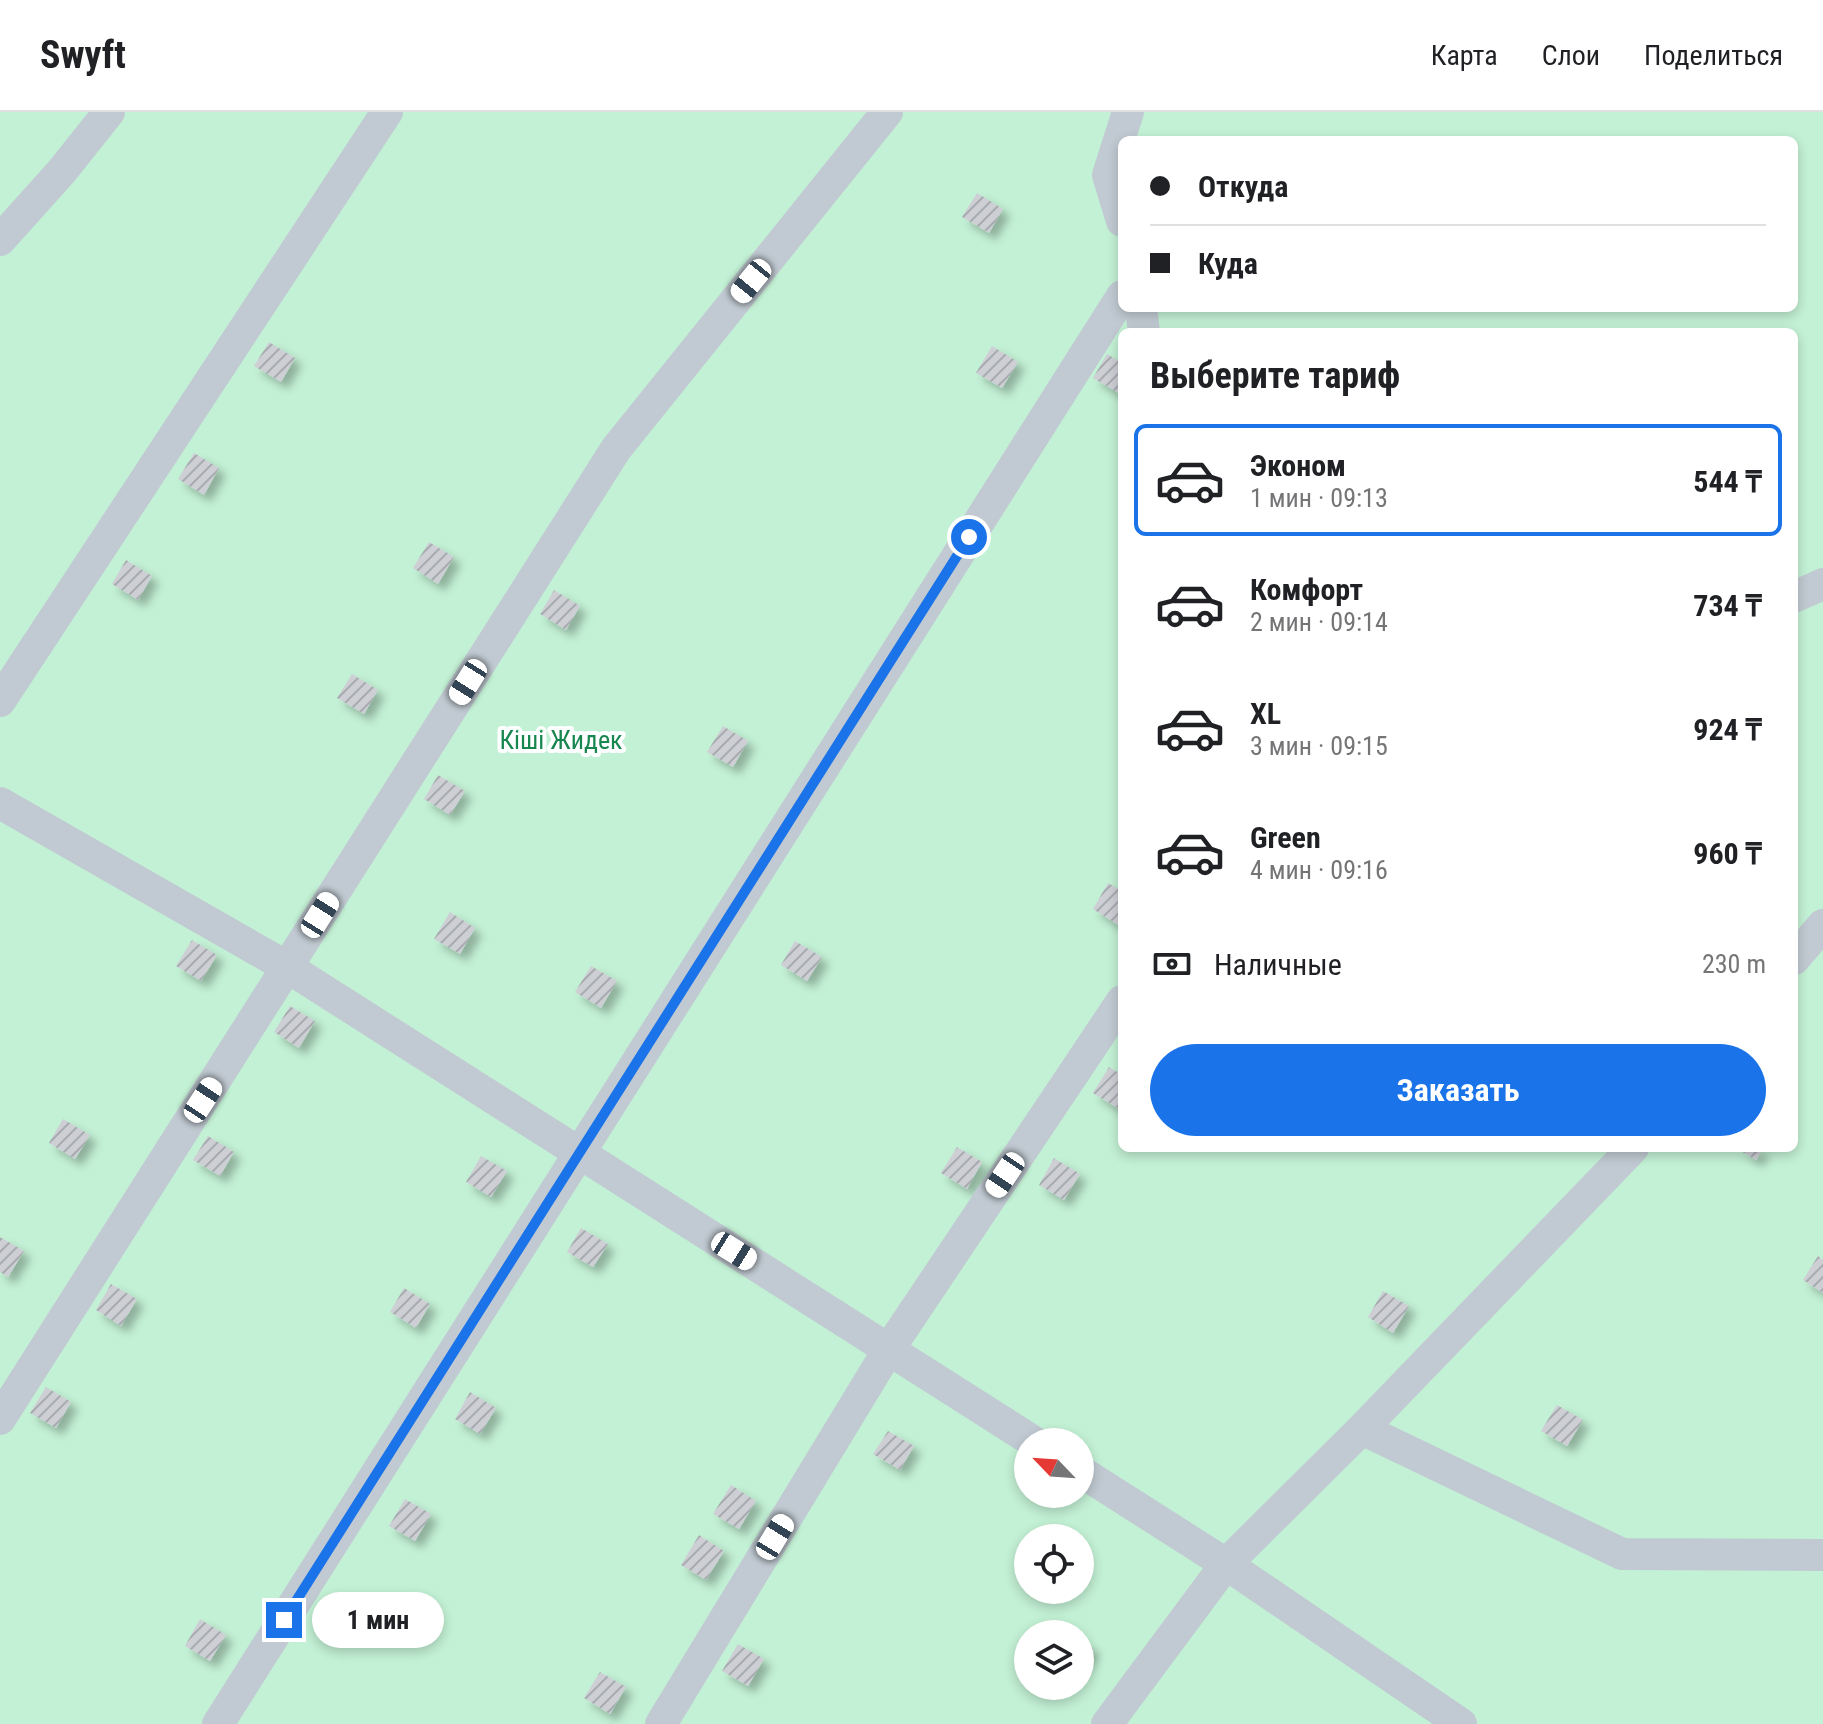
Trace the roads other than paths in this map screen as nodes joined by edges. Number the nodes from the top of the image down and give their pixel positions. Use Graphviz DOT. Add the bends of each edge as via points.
graph roads {
  1 [pos="109,112"];
  2 [pos="387,112"];
  3 [pos="887,112"];
  4 [pos="1128,112"];
  5 [pos="1120,136"];
  6 [pos="1118,144"];
  7 [pos="1118,208"];
  8 [pos="0,240"];
  9 [pos="1118,302"];
  10 [pos="1823,584"];
  11 [pos="1798,595"];
  12 [pos="0,701"];
  13 [pos="0,803"];
  14 [pos="1823,925"];
  15 [pos="1798,954"];
  16 [pos="287,967"];
  17 [pos="1118,1007"];
  18 [pos="1629,1152"];
  19 [pos="579,1153"];
  20 [pos="889,1349"];
  21 [pos="0,1419"];
  22 [pos="1014,1429"];
  23 [pos="1362,1429"];
  24 [pos="1094,1480"];
  25 [pos="1823,1555"];
  26 [pos="1226,1564"];
  27 [pos="218,1724"];
  28 [pos="661,1724"];
  29 [pos="1107,1724"];
  30 [pos="1461,1724"];
  1 -- 8 [label="street"];
  2 -- 12 [label="street"];
  3 -- 16 [label="street" via="616,449"];
  4 -- 5 [label="street"];
  6 -- 7 [label="street" via="1108,175"];
  9 -- 19 [label="street"];
  10 -- 11 [label="street"];
  13 -- 16 [label="street"];
  14 -- 15 [label="street"];
  16 -- 19 [label="street"];
  16 -- 21 [label="street"];
  17 -- 20 [label="street"];
  18 -- 23 [label="street"];
  19 -- 20 [label="street"];
  19 -- 27 [label="street"];
  20 -- 22 [label="street"];
  20 -- 28 [label="street"];
  23 -- 25 [label="street" via="1622,1554"];
  23 -- 26 [label="street"];
  24 -- 26 [label="street"];
  26 -- 29 [label="street"];
  26 -- 30 [label="street"];
}
